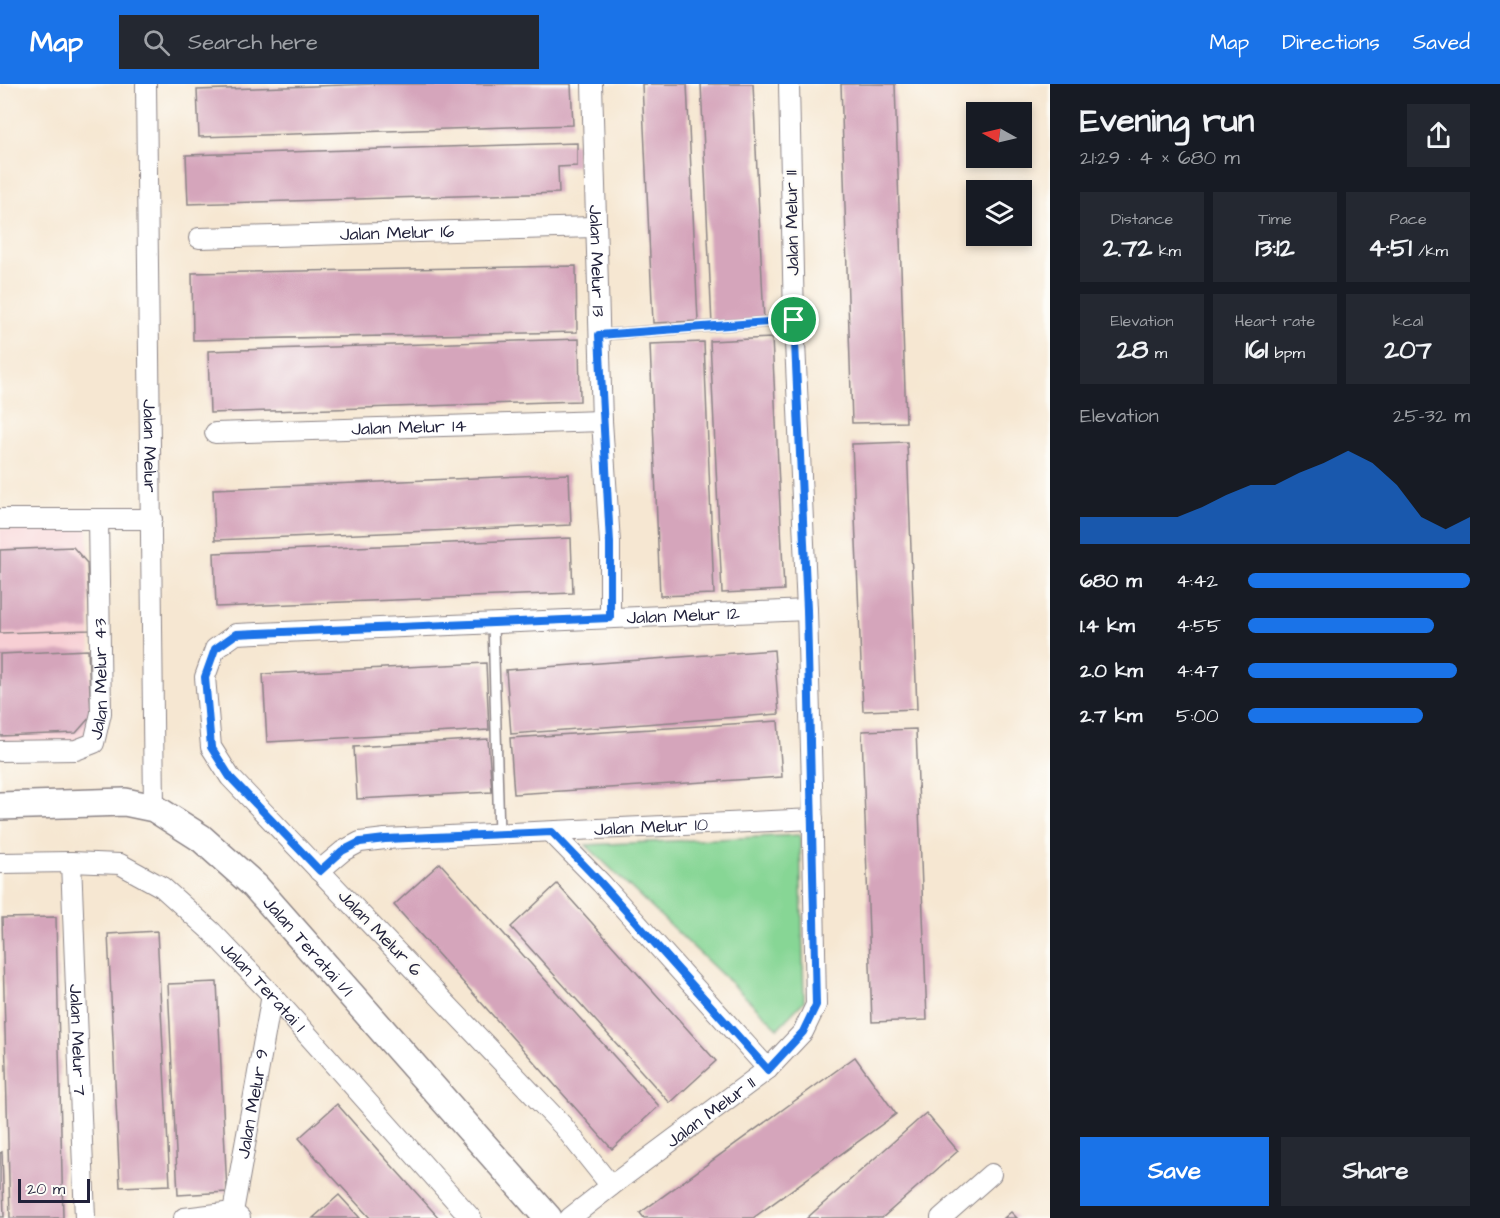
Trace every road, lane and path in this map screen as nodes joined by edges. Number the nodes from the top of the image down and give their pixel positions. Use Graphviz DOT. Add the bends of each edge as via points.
graph roads {
  1 [pos="146,84"];
  2 [pos="592,84"];
  3 [pos="789,84"];
  4 [pos="595,227"];
  5 [pos="199,238"];
  6 [pos="794,320"];
  7 [pos="599,335"];
  8 [pos="602,421"];
  9 [pos="215,433"];
  10 [pos="0,519"];
  11 [pos="98,519"];
  12 [pos="152,519"];
  13 [pos="807,610"];
  14 [pos="610,618"];
  15 [pos="493,623"];
  16 [pos="236,634"];
  17 [pos="0,751"];
  18 [pos="0,806"];
  19 [pos="154,808"];
  20 [pos="813,819"];
  21 [pos="552,832"];
  22 [pos="499,834"];
  23 [pos="71,862"];
  24 [pos="0,863"];
  25 [pos="320,871"];
  26 [pos="272,995"];
  27 [pos="768,1070"];
  28 [pos="991,1174"];
  29 [pos="611,1186"];
  30 [pos="236,1215"];
  31 [pos="84,1218"];
  32 [pos="184,1218"];
  33 [pos="471,1218"];
  34 [pos="548,1218"];
  35 [pos="570,1218"];
  36 [pos="941,1218"];
  1 -- 12 [label="street, Jalan Melur"];
  2 -- 4 [label="street, Jalan Melur 13"];
  3 -- 6 [label="street, Jalan Melur 11"];
  4 -- 5 [label="street, Jalan Melur 16"];
  4 -- 7 [label="street, Jalan Melur 13"];
  6 -- 7 [label="lane"];
  6 -- 13 [label="street, Jalan Melur 11"];
  7 -- 8 [label="street, Jalan Melur 13"];
  8 -- 9 [label="street, Jalan Melur 14"];
  8 -- 14 [label="street, Jalan Melur 13" via="610,543"];
  10 -- 11 [label="street"];
  11 -- 12 [label="street"];
  11 -- 17 [label="street, Jalan Melur 43" via="101,713 94,743 76,750"];
  12 -- 19 [label="street, Jalan Melur"];
  13 -- 14 [label="street, Jalan Melur 12"];
  13 -- 20 [label="street, Jalan Melur 11"];
  14 -- 15 [label="street, Jalan Melur 12"];
  15 -- 16 [label="street, Jalan Melur 12"];
  15 -- 22 [label="lane"];
  16 -- 25 [label="street, Jalan Melur 6" via="215,649 205,677 211,747 230,777"];
  18 -- 19 [label="street, Jalan Teratai 1/1" via="125,802"];
  19 -- 34 [label="street, Jalan Teratai 1/1" via="201,838 255,886"];
  20 -- 21 [label="street, Jalan Melur 10"];
  20 -- 27 [label="street, Jalan Melur 11" via="816,1005 803,1032"];
  21 -- 22 [label="street, Jalan Melur 10"];
  21 -- 27 [label="street"];
  22 -- 25 [label="street, Jalan Melur 10" via="360,842 342,851"];
  23 -- 24 [label="street, Jalan Teratai 1"];
  23 -- 26 [label="street, Jalan Teratai 1" via="120,864 162,887"];
  23 -- 31 [label="street, Jalan Melur 7"];
  25 -- 29 [label="street, Jalan Melur 6" via="563,1126"];
  26 -- 30 [label="street, Jalan Melur 9"];
  26 -- 33 [label="street, Jalan Teratai 1"];
  27 -- 29 [label="street, Jalan Melur 11"];
  28 -- 36 [label="street"];
  29 -- 35 [label="street, Jalan Melur 11"];
  30 -- 32 [label="street"];
}
